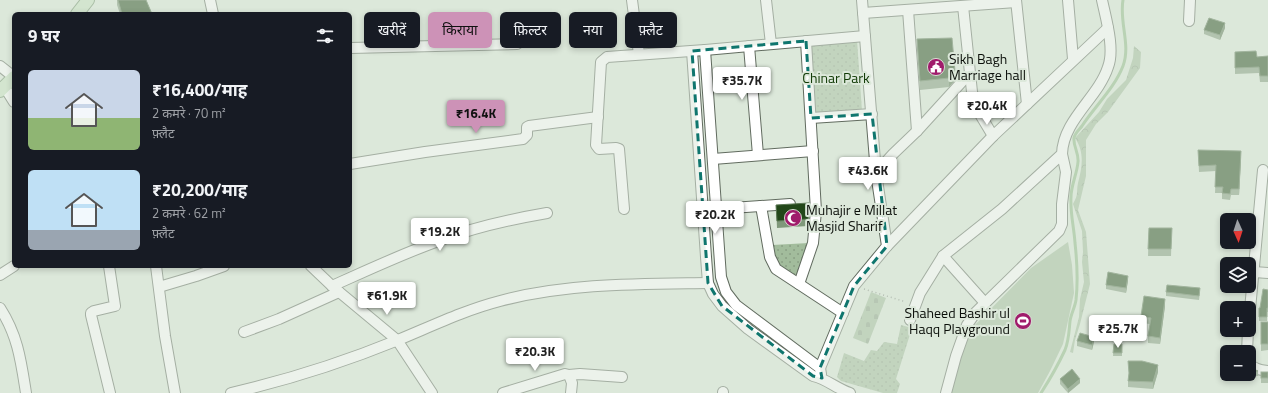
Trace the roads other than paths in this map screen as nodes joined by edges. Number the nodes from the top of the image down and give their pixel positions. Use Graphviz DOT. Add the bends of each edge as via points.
graph roads {
  1 [pos="88,0"];
  2 [pos="210,0"];
  3 [pos="632,0"];
  4 [pos="766,0"];
  5 [pos="862,0"];
  6 [pos="1068,0"];
  7 [pos="1102,0"];
  8 [pos="1190,0"];
  9 [pos="1016,1"];
  10 [pos="964,6"];
  11 [pos="908,10"];
  12 [pos="79,12"];
  13 [pos="213,12"];
  14 [pos="863,13"];
  15 [pos="1189,21"];
  16 [pos="1108,28"];
  17 [pos="865,36"];
  18 [pos="806,41"];
  19 [pos="500,44"];
  20 [pos="771,44"];
  21 [pos="749,46"];
  22 [pos="352,48"];
  23 [pos="705,50"];
  24 [pos="692,51"];
  25 [pos="639,54"];
  26 [pos="1073,60"];
  27 [pos="0,66"];
  28 [pos="969,74"];
  29 [pos="12,75"];
  30 [pos="12,79"];
  31 [pos="2,88"];
  32 [pos="12,100"];
  33 [pos="1026,104"];
  34 [pos="872,114"];
  35 [pos="598,117"];
  36 [pos="811,118"];
  37 [pos="917,131"];
  38 [pos="993,136"];
  39 [pos="813,151"];
  40 [pos="1062,154"];
  41 [pos="758,155"];
  42 [pos="713,159"];
  43 [pos="352,164"];
  44 [pos="1263,170"];
  45 [pos="876,173"];
  46 [pos="808,204"];
  47 [pos="761,206"];
  48 [pos="624,209"];
  49 [pos="717,209"];
  50 [pos="547,213"];
  51 [pos="887,246"];
  52 [pos="943,256"];
  53 [pos="1255,257"];
  54 [pos="12,267"];
  55 [pos="109,268"];
  56 [pos="156,268"];
  57 [pos="218,268"];
  58 [pos="313,268"];
  59 [pos="1256,272"];
  60 [pos="1268,273"];
  61 [pos="0,275"];
  62 [pos="708,283"];
  63 [pos="799,284"];
  64 [pos="159,287"];
  65 [pos="336,289"];
  66 [pos="984,303"];
  67 [pos="0,308"];
  68 [pos="843,313"];
  69 [pos="910,320"];
  70 [pos="244,332"];
  71 [pos="397,340"];
  72 [pos="820,368"];
  73 [pos="1256,368"];
  74 [pos="1268,371"];
  75 [pos="569,375"];
  76 [pos="622,377"];
  77 [pos="822,378"];
  78 [pos="26,393"];
  79 [pos="110,393"];
  80 [pos="175,393"];
  81 [pos="231,393"];
  82 [pos="432,393"];
  83 [pos="503,393"];
  84 [pos="571,393"];
  85 [pos="850,393"];
  86 [pos="946,393"];
  1 -- 12 [label="main road"];
  2 -- 13 [label="street"];
  3 -- 25 [label="street"];
  4 -- 20 [label="street"];
  5 -- 14 [label="street"];
  6 -- 26 [label="street"];
  7 -- 16 [label="street"];
  8 -- 15 [label="street"];
  9 -- 10 [label="street"];
  9 -- 33 [label="street"];
  10 -- 11 [label="street"];
  10 -- 28 [label="street"];
  11 -- 14 [label="street"];
  11 -- 37 [label="street"];
  14 -- 17 [label="street"];
  16 -- 26 [label="street"];
  16 -- 40 [label="street" via="1109,66 1100,85 1062,143"];
  17 -- 18 [label="street"];
  17 -- 34 [label="street"];
  18 -- 20 [label="street"];
  18 -- 36 [label="street"];
  19 -- 22 [label="street"];
  20 -- 21 [label="street"];
  21 -- 23 [label="street"];
  21 -- 41 [label="street"];
  23 -- 24 [label="street"];
  23 -- 42 [label="street"];
  24 -- 25 [label="street"];
  24 -- 62 [label="street"];
  25 -- 35 [label="street" via="607,57 601,62"];
  26 -- 33 [label="street"];
  27 -- 29 [label="street"];
  28 -- 37 [label="street"];
  28 -- 38 [label="street" via="978,111"];
  30 -- 31 [label="main road"];
  31 -- 32 [label="street"];
  33 -- 38 [label="street"];
  34 -- 36 [label="street"];
  34 -- 45 [label="street"];
  35 -- 43 [label="street" via="529,126 523,139"];
  35 -- 48 [label="street" via="597,147 616,148 620,152"];
  36 -- 39 [label="street"];
  37 -- 45 [label="street"];
  38 -- 51 [label="street"];
  39 -- 41 [label="street"];
  39 -- 46 [label="street"];
  40 -- 52 [label="street" via="1002,209"];
  40 -- 66 [label="street" via="1066,172 1062,224 1059,231"];
  41 -- 42 [label="street"];
  42 -- 49 [label="street"];
  44 -- 53 [label="street"];
  45 -- 51 [label="street"];
  46 -- 47 [label="street"];
  46 -- 63 [label="street" via="815,227 813,243"];
  47 -- 49 [label="street"];
  47 -- 63 [label="street" via="772,264"];
  49 -- 72 [label="street" via="721,277 726,292 736,305"];
  50 -- 65 [label="street" via="518,218 442,239 390,260"];
  51 -- 68 [label="street" via="854,286"];
  52 -- 66 [label="street"];
  52 -- 69 [label="street" via="929,276"];
  54 -- 61 [label="street"];
  55 -- 79 [label="street" via="115,306 94,311 91,315"];
  56 -- 64 [label="street"];
  57 -- 64 [label="street"];
  58 -- 65 [label="street"];
  59 -- 60 [label="street"];
  62 -- 71 [label="street" via="585,287 541,292 470,310"];
  62 -- 77 [label="street" via="722,306 748,329 813,376"];
  63 -- 68 [label="street"];
  64 -- 80 [label="street"];
  65 -- 70 [label="street" via="279,319"];
  65 -- 71 [label="street"];
  66 -- 86 [label="street" via="967,325"];
  67 -- 78 [label="street" via="15,336"];
  68 -- 72 [label="street"];
  71 -- 81 [label="street" via="333,364"];
  71 -- 82 [label="street"];
  72 -- 77 [label="street"];
  73 -- 74 [label="street"];
  75 -- 76 [label="street"];
  75 -- 83 [label="street" via="564,374"];
  75 -- 84 [label="street" via="572,383"];
  77 -- 85 [label="street" via="832,386"];
}
